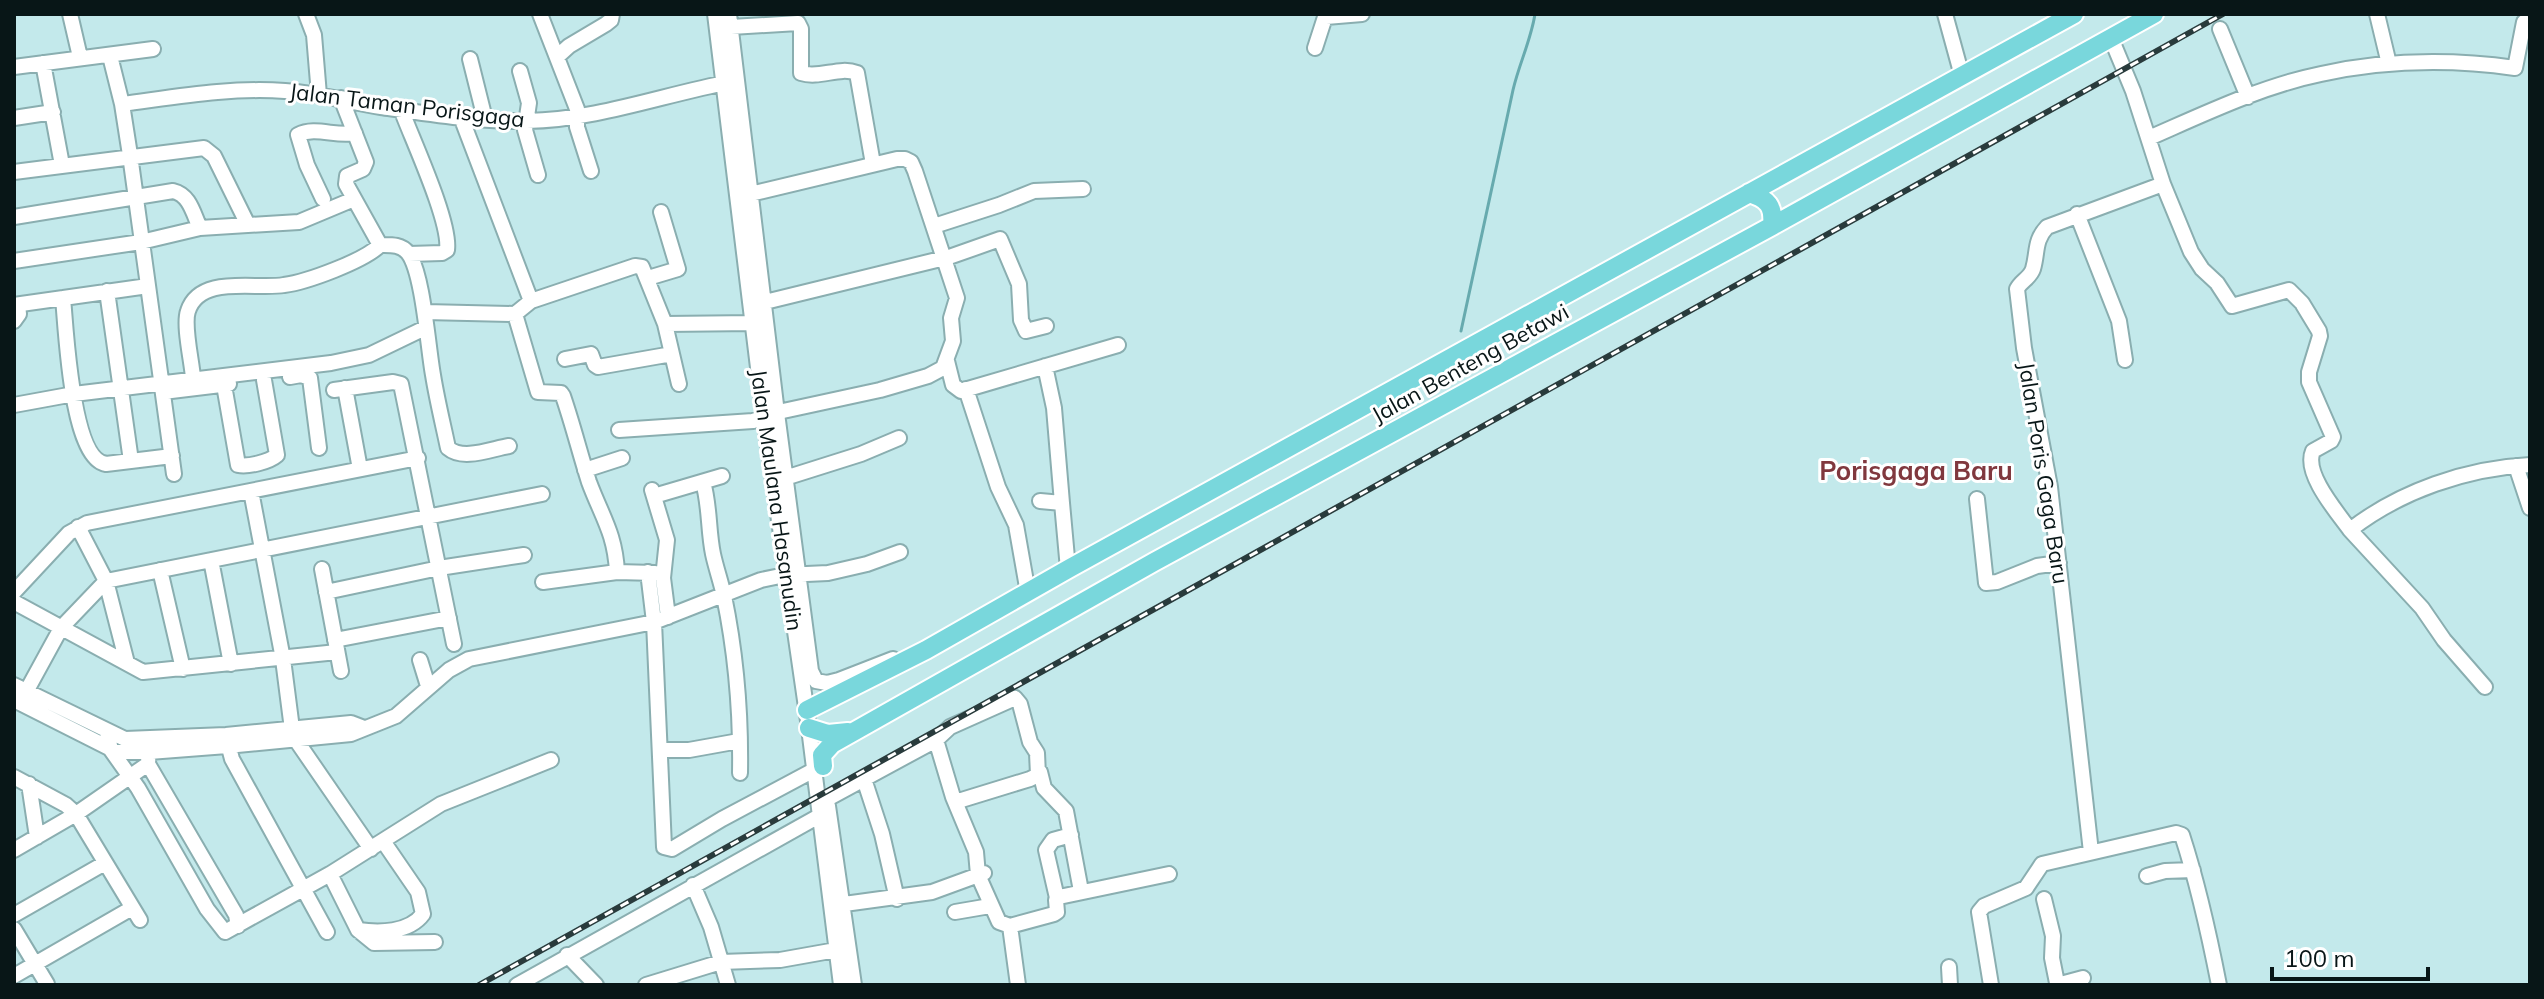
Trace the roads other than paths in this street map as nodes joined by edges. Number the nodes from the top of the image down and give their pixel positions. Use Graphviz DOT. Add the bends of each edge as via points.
graph roads {
  1 [pos="70,14"];
  2 [pos="306,14"];
  3 [pos="540,14"];
  4 [pos="612,14"];
  5 [pos="715,14"];
  6 [pos="1362,14"];
  7 [pos="1945,14"];
  8 [pos="2074,14"];
  9 [pos="2154,14"];
  10 [pos="2377,14"];
  11 [pos="1326,15"];
  12 [pos="730,21"];
  13 [pos="2507,22"];
  14 [pos="2527,23"];
  15 [pos="2220,29"];
  16 [pos="2111,38"];
  17 [pos="1315,48"];
  18 [pos="153,49"];
  19 [pos="110,56"];
  20 [pos="558,56"];
  21 [pos="80,57"];
  22 [pos="470,59"];
  23 [pos="43,63"];
  24 [pos="2389,64"];
  25 [pos="14,67"];
  26 [pos="520,71"];
  27 [pos="1962,76"];
  28 [pos="730,82"];
  29 [pos="319,95"];
  30 [pos="2248,97"];
  31 [pos="341,98"];
  32 [pos="122,104"];
  33 [pos="401,109"];
  34 [pos="53,112"];
  35 [pos="461,117"];
  36 [pos="14,118"];
  37 [pos="577,118"];
  38 [pos="485,119"];
  39 [pos="525,121"];
  40 [pos="355,133"];
  41 [pos="2149,138"];
  42 [pos="130,155"];
  43 [pos="873,164"];
  44 [pos="62,165"];
  45 [pos="591,171"];
  46 [pos="14,172"];
  47 [pos="538,175"];
  48 [pos="1780,181"];
  49 [pos="2163,184"];
  50 [pos="1083,189"];
  51 [pos="756,194"];
  52 [pos="1754,194"];
  53 [pos="136,198"];
  54 [pos="323,199"];
  55 [pos="354,199"];
  56 [pos="661,212"];
  57 [pos="2077,214"];
  58 [pos="1782,216"];
  59 [pos="14,217"];
  60 [pos="248,225"];
  61 [pos="934,226"];
  62 [pos="200,228"];
  63 [pos="141,242"];
  64 [pos="380,245"];
  65 [pos="409,254"];
  66 [pos="942,257"];
  67 [pos="14,261"];
  68 [pos="754,274"];
  69 [pos="648,278"];
  70 [pos="148,286"];
  71 [pos="107,291"];
  72 [pos="63,298"];
  73 [pos="775,300"];
  74 [pos="531,301"];
  75 [pos="16,305"];
  76 [pos="425,312"];
  77 [pos="515,314"];
  78 [pos="14,321"];
  79 [pos="754,323"];
  80 [pos="665,324"];
  81 [pos="1046,326"];
  82 [pos="425,328"];
  83 [pos="1118,345"];
  84 [pos="672,354"];
  85 [pos="565,359"];
  86 [pos="2125,360"];
  87 [pos="947,361"];
  88 [pos="1045,366"];
  89 [pos="193,378"];
  90 [pos="264,380"];
  91 [pos="679,384"];
  92 [pos="224,385"];
  93 [pos="162,387"];
  94 [pos="121,388"];
  95 [pos="966,389"];
  96 [pos="74,394"];
  97 [pos="14,405"];
  98 [pos="779,413"];
  99 [pos="619,430"];
  100 [pos="899,438"];
  101 [pos="509,446"];
  102 [pos="319,448"];
  103 [pos="172,456"];
  104 [pos="418,458"];
  105 [pos="622,458"];
  106 [pos="131,461"];
  107 [pos="2523,465"];
  108 [pos="360,469"];
  109 [pos="585,470"];
  110 [pos="174,474"];
  111 [pos="722,476"];
  112 [pos="785,478"];
  113 [pos="703,482"];
  114 [pos="251,491"];
  115 [pos="542,494"];
  116 [pos="1977,499"];
  117 [pos="1040,501"];
  118 [pos="1062,503"];
  119 [pos="2530,508"];
  120 [pos="429,517"];
  121 [pos="78,527"];
  122 [pos="2350,530"];
  123 [pos="1133,535"];
  124 [pos="263,549"];
  125 [pos="900,552"];
  126 [pos="524,555"];
  127 [pos="211,560"];
  128 [pos="1154,562"];
  129 [pos="2059,563"];
  130 [pos="439,568"];
  131 [pos="322,569"];
  132 [pos="1068,569"];
  133 [pos="160,570"];
  134 [pos="617,572"];
  135 [pos="656,572"];
  136 [pos="791,575"];
  137 [pos="106,581"];
  138 [pos="543,582"];
  139 [pos="14,592"];
  140 [pos="326,592"];
  141 [pos="723,593"];
  142 [pos="1028,593"];
  143 [pos="14,602"];
  144 [pos="1010,604"];
  145 [pos="449,618"];
  146 [pos="661,620"];
  147 [pos="61,628"];
  148 [pos="1026,633"];
  149 [pos="454,644"];
  150 [pos="336,646"];
  151 [pos="926,650"];
  152 [pos="283,659"];
  153 [pos="420,660"];
  154 [pos="127,663"];
  155 [pos="231,664"];
  156 [pos="183,669"];
  157 [pos="341,671"];
  158 [pos="428,686"];
  159 [pos="2485,687"];
  160 [pos="19,695"];
  161 [pos="808,719"];
  162 [pos="855,731"];
  163 [pos="107,732"];
  164 [pos="294,734"];
  165 [pos="936,740"];
  166 [pos="227,741"];
  167 [pos="739,741"];
  168 [pos="111,750"];
  169 [pos="660,750"];
  170 [pos="149,752"];
  171 [pos="551,760"];
  172 [pos="819,768"];
  173 [pos="1040,772"];
  174 [pos="740,773"];
  175 [pos="14,777"];
  176 [pos="131,777"];
  177 [pos="864,779"];
  178 [pos="29,784"];
  179 [pos="955,802"];
  180 [pos="824,809"];
  181 [pos="76,814"];
  182 [pos="1071,835"];
  183 [pos="37,837"];
  184 [pos="377,845"];
  185 [pos="14,850"];
  186 [pos="2091,852"];
  187 [pos="105,863"];
  188 [pos="2193,870"];
  189 [pos="330,874"];
  190 [pos="981,874"];
  191 [pos="1169,874"];
  192 [pos="2147,876"];
  193 [pos="693,885"];
  194 [pos="305,889"];
  195 [pos="1081,891"];
  196 [pos="1057,898"];
  197 [pos="897,899"];
  198 [pos="2044,899"];
  199 [pos="837,906"];
  200 [pos="990,906"];
  201 [pos="955,912"];
  202 [pos="14,915"];
  203 [pos="238,926"];
  204 [pos="1010,926"];
  205 [pos="14,929"];
  206 [pos="358,930"];
  207 [pos="327,932"];
  208 [pos="435,942"];
  209 [pos="836,950"];
  210 [pos="567,955"];
  211 [pos="721,962"];
  212 [pos="35,964"];
  213 [pos="1949,967"];
  214 [pos="14,976"];
  215 [pos="2083,978"];
  216 [pos="524,983"];
  217 [pos="47,984"];
  218 [pos="2057,984"];
  219 [pos="596,985"];
  220 [pos="646,985"];
  221 [pos="728,985"];
  222 [pos="841,985"];
  223 [pos="854,985"];
  224 [pos="1018,985"];
  225 [pos="1950,985"];
  226 [pos="1991,985"];
  227 [pos="2219,985"];
  1 -- 21 [label="street"];
  2 -- 29 [label="street" via="314,35"];
  3 -- 20 [label="street"];
  4 -- 20 [label="street" via="606,24"];
  5 -- 28 [label="street, Jalan Maulana Hasanudin"];
  6 -- 11 [label="street"];
  7 -- 27 [label="street"];
  8 -- 27 [label="main road, Jalan Benteng Betawi"];
  9 -- 16 [label="main road, Jalan Benteng Betawi"];
  10 -- 24 [label="street"];
  11 -- 17 [label="street"];
  12 -- 28 [label="street, Jalan Maulana Hasanudin"];
  12 -- 43 [label="street" via="794,21 801,27 801,73 857,73"];
  13 -- 14 [label="street"];
  14 -- 24 [label="street" via="2515,68 2474,62"];
  15 -- 30 [label="street"];
  16 -- 41 [label="street"];
  16 -- 58 [label="main road, Jalan Benteng Betawi"];
  18 -- 19 [label="street"];
  19 -- 21 [label="street"];
  19 -- 32 [label="street"];
  20 -- 37 [label="street"];
  21 -- 23 [label="street"];
  22 -- 38 [label="street"];
  23 -- 25 [label="street"];
  23 -- 34 [label="street"];
  24 -- 30 [label="street" via="2318,74"];
  26 -- 39 [label="street" via="529,103"];
  27 -- 48 [label="main road, Jalan Benteng Betawi"];
  28 -- 37 [label="street, Jalan Taman Porisgaga"];
  28 -- 51 [label="street, Jalan Maulana Hasanudin"];
  29 -- 31 [label="street, Jalan Taman Porisgaga"];
  29 -- 32 [label="street, Jalan Taman Porisgaga" via="237,90"];
  30 -- 41 [label="street"];
  31 -- 33 [label="street, Jalan Taman Porisgaga"];
  31 -- 40 [label="street"];
  32 -- 42 [label="street"];
  33 -- 35 [label="street, Jalan Taman Porisgaga"];
  33 -- 65 [label="street" via="448,245 442,253"];
  34 -- 36 [label="street"];
  34 -- 44 [label="street"];
  35 -- 38 [label="street, Jalan Taman Porisgaga"];
  35 -- 74 [label="street"];
  37 -- 39 [label="street, Jalan Taman Porisgaga"];
  37 -- 45 [label="street"];
  38 -- 39 [label="street, Jalan Taman Porisgaga"];
  39 -- 47 [label="street"];
  40 -- 54 [label="street" via="308,130 298,135"];
  40 -- 55 [label="street" via="366,162 346,179"];
  41 -- 49 [label="street"];
  42 -- 44 [label="street"];
  42 -- 53 [label="street"];
  42 -- 60 [label="street" via="198,146 209,151"];
  43 -- 51 [label="street"];
  43 -- 61 [label="street" via="911,162"];
  44 -- 46 [label="street"];
  48 -- 52 [label="main road, Jalan Benteng Betawi"];
  48 -- 58 [label="main road"];
  49 -- 57 [label="street, Jalan Poris Gaga Baru"];
  49 -- 122 [label="street" via="2196,262 2232,306 2289,290 2314,320 2320,336 2309,382 2333,437 2313,451 2311,462 2320,488"];
  50 -- 61 [label="street" via="1034,191"];
  51 -- 68 [label="street, Jalan Maulana Hasanudin"];
  52 -- 58 [label="main road"];
  52 -- 123 [label="main road, Jalan Benteng Betawi"];
  53 -- 59 [label="street"];
  53 -- 62 [label="street" via="183,194"];
  53 -- 63 [label="street"];
  55 -- 60 [label="street" via="310,219"];
  55 -- 64 [label="street"];
  56 -- 69 [label="street" via="678,269"];
  57 -- 86 [label="street" via="2119,321"];
  57 -- 129 [label="street, Jalan Poris Gaga Baru" via="2047,227 2038,237 2033,268 2017,289"];
  58 -- 128 [label="main road, Jalan Benteng Betawi"];
  60 -- 62 [label="street"];
  61 -- 66 [label="street"];
  62 -- 63 [label="street"];
  63 -- 67 [label="street"];
  63 -- 70 [label="street"];
  64 -- 65 [label="street" via="398,246"];
  64 -- 89 [label="street" via="359,261 282,286 224,287 201,295 186,319"];
  65 -- 76 [label="street"];
  66 -- 73 [label="street"];
  66 -- 81 [label="street" via="1001,240 1019,284 1026,331"];
  66 -- 87 [label="street" via="958,302"];
  68 -- 73 [label="street, Jalan Maulana Hasanudin"];
  68 -- 79 [label="street, Jalan Maulana Hasanudin"];
  69 -- 74 [label="street" via="642,267 635,266"];
  69 -- 80 [label="street"];
  70 -- 71 [label="street"];
  70 -- 93 [label="street"];
  71 -- 72 [label="street"];
  71 -- 94 [label="street"];
  72 -- 75 [label="street"];
  72 -- 96 [label="street"];
  73 -- 98 [label="street, Jalan Maulana Hasanudin"];
  74 -- 77 [label="street"];
  75 -- 78 [label="street" via="19,314"];
  76 -- 77 [label="street"];
  76 -- 82 [label="street"];
  77 -- 109 [label="street" via="535,388 562,394"];
  79 -- 80 [label="street"];
  79 -- 98 [label="street, Jalan Maulana Hasanudin"];
  80 -- 84 [label="street"];
  82 -- 89 [label="street" via="347,360"];
  82 -- 101 [label="street" via="448,448 462,455"];
  83 -- 88 [label="street"];
  84 -- 85 [label="street" via="598,367 591,354"];
  84 -- 91 [label="street"];
  87 -- 95 [label="street" via="953,385"];
  87 -- 98 [label="street" via="928,376"];
  88 -- 95 [label="street"];
  88 -- 118 [label="street"];
  89 -- 93 [label="street"];
  90 -- 92 [label="street"];
  90 -- 92 [label="street" via="277,455 243,466 238,465"];
  90 -- 102 [label="street" via="310,378"];
  92 -- 93 [label="street"];
  93 -- 94 [label="street"];
  93 -- 103 [label="street"];
  94 -- 96 [label="street"];
  94 -- 106 [label="street"];
  95 -- 142 [label="street" via="1016,525"];
  96 -- 97 [label="street"];
  96 -- 106 [label="street" via="80,429 98,462"];
  98 -- 99 [label="street" via="753,421"];
  98 -- 112 [label="street, Jalan Maulana Hasanudin"];
  98 -- 136 [label="street, Jalan Maulana Hasanudin"];
  100 -- 112 [label="street"];
  103 -- 106 [label="street"];
  103 -- 110 [label="street"];
  104 -- 108 [label="street"];
  104 -- 108 [label="street" via="401,384 339,389"];
  104 -- 120 [label="street"];
  105 -- 109 [label="street"];
  107 -- 119 [label="street"];
  107 -- 122 [label="street" via="2416,491"];
  108 -- 114 [label="street"];
  109 -- 134 [label="street" via="611,530"];
  111 -- 113 [label="street"];
  112 -- 136 [label="street, Jalan Maulana Hasanudin"];
  113 -- 135 [label="street" via="653,493 667,540"];
  113 -- 141 [label="street"];
  114 -- 121 [label="street"];
  114 -- 124 [label="street"];
  115 -- 120 [label="street"];
  116 -- 129 [label="street" via="1986,583"];
  117 -- 118 [label="street"];
  118 -- 132 [label="street"];
  120 -- 124 [label="street"];
  120 -- 130 [label="street"];
  121 -- 137 [label="street"];
  121 -- 139 [label="street"];
  122 -- 159 [label="street"];
  123 -- 128 [label="main road" via="1148,544"];
  123 -- 132 [label="main road, Jalan Benteng Betawi"];
  124 -- 127 [label="street"];
  124 -- 152 [label="street"];
  125 -- 136 [label="street" via="828,573"];
  126 -- 130 [label="street"];
  127 -- 133 [label="street"];
  127 -- 155 [label="street"];
  128 -- 148 [label="main road, Jalan Benteng Betawi"];
  129 -- 186 [label="street, Jalan Poris Gaga Baru"];
  130 -- 140 [label="street"];
  130 -- 145 [label="street"];
  131 -- 140 [label="street"];
  132 -- 142 [label="main road, Jalan Benteng Betawi"];
  133 -- 137 [label="street"];
  133 -- 156 [label="street"];
  134 -- 135 [label="street"];
  134 -- 138 [label="street"];
  135 -- 146 [label="street"];
  136 -- 141 [label="street"];
  136 -- 151 [label="street, Jalan Maulana Hasanudin" via="811,671 820,683"];
  136 -- 161 [label="street, Jalan Maulana Hasanudin"];
  137 -- 147 [label="street"];
  137 -- 154 [label="street"];
  140 -- 150 [label="street"];
  141 -- 146 [label="street"];
  141 -- 167 [label="street"];
  142 -- 144 [label="main road, Jalan Benteng Betawi"];
  143 -- 147 [label="street"];
  144 -- 148 [label="main road" via="1024,611 1030,626"];
  144 -- 151 [label="main road, Jalan Benteng Betawi"];
  145 -- 149 [label="street"];
  145 -- 150 [label="street"];
  146 -- 158 [label="street" via="489,654 459,664"];
  146 -- 169 [label="street"];
  147 -- 154 [label="street"];
  147 -- 160 [label="street"];
  148 -- 162 [label="main road, Jalan Benteng Betawi"];
  150 -- 152 [label="street"];
  150 -- 157 [label="street"];
  151 -- 161 [label="main road, Jalan Benteng Betawi"];
  152 -- 155 [label="street"];
  152 -- 164 [label="street"];
  153 -- 158 [label="street"];
  154 -- 156 [label="street" via="143,672"];
  155 -- 156 [label="street"];
  158 -- 164 [label="street" via="396,716 351,734"];
  160 -- 163 [label="street"];
  160 -- 168 [label="street"];
  161 -- 162 [label="main road" via="828,734"];
  161 -- 172 [label="street, Jalan Maulana Hasanudin"];
  162 -- 172 [label="main road, Jalan Benteng Betawi" via="825,750"];
  163 -- 168 [label="street"];
  163 -- 170 [label="street"];
  164 -- 166 [label="street"];
  164 -- 184 [label="street"];
  165 -- 173 [label="street" via="950,727 1015,698"];
  165 -- 177 [label="street"];
  165 -- 179 [label="street"];
  166 -- 170 [label="street"];
  166 -- 194 [label="street" via="241,777"];
  167 -- 169 [label="street"];
  167 -- 174 [label="street"];
  168 -- 170 [label="street"];
  168 -- 176 [label="street"];
  169 -- 172 [label="street" via="663,845 669,850"];
  170 -- 176 [label="street"];
  170 -- 203 [label="street"];
  171 -- 184 [label="street" via="441,804"];
  172 -- 180 [label="street, Jalan Maulana Hasanudin"];
  173 -- 179 [label="street"];
  173 -- 182 [label="street" via="1044,788 1066,811"];
  175 -- 178 [label="street"];
  176 -- 181 [label="street"];
  176 -- 203 [label="street" via="221,930"];
  177 -- 180 [label="street"];
  177 -- 197 [label="street"];
  178 -- 181 [label="street"];
  178 -- 183 [label="street"];
  179 -- 190 [label="street"];
  180 -- 193 [label="street"];
  180 -- 199 [label="street, Jalan Maulana Hasanudin"];
  181 -- 183 [label="street"];
  181 -- 187 [label="street"];
  182 -- 195 [label="street"];
  182 -- 196 [label="street" via="1053,840 1046,850"];
  183 -- 185 [label="street"];
  184 -- 189 [label="street"];
  184 -- 206 [label="street" via="418,892 423,914 403,927 377,933"];
  186 -- 188 [label="street" via="2176,833 2182,835"];
  186 -- 226 [label="street" via="2042,864 2026,888 1979,912"];
  187 -- 202 [label="street"];
  187 -- 212 [label="street" via="136,914"];
  188 -- 192 [label="street"];
  188 -- 227 [label="street"];
  189 -- 194 [label="street"];
  189 -- 206 [label="street"];
  190 -- 197 [label="street"];
  190 -- 200 [label="street"];
  191 -- 195 [label="street"];
  193 -- 210 [label="street"];
  193 -- 211 [label="street"];
  194 -- 203 [label="street"];
  194 -- 207 [label="street"];
  195 -- 196 [label="street"];
  196 -- 204 [label="street" via="1054,914"];
  197 -- 199 [label="street"];
  198 -- 218 [label="street"];
  199 -- 209 [label="street, Jalan Maulana Hasanudin"];
  199 -- 223 [label="street, Jalan Maulana Hasanudin"];
  200 -- 201 [label="street"];
  200 -- 204 [label="street" via="999,922"];
  204 -- 224 [label="street"];
  205 -- 212 [label="street"];
  206 -- 208 [label="street" via="384,945"];
  209 -- 211 [label="street" via="780,960"];
  209 -- 222 [label="street, Jalan Maulana Hasanudin"];
  210 -- 216 [label="street"];
  210 -- 219 [label="street"];
  211 -- 220 [label="street"];
  211 -- 221 [label="street"];
  212 -- 214 [label="street"];
  212 -- 217 [label="street"];
  213 -- 225 [label="street"];
  215 -- 218 [label="street"];
}
